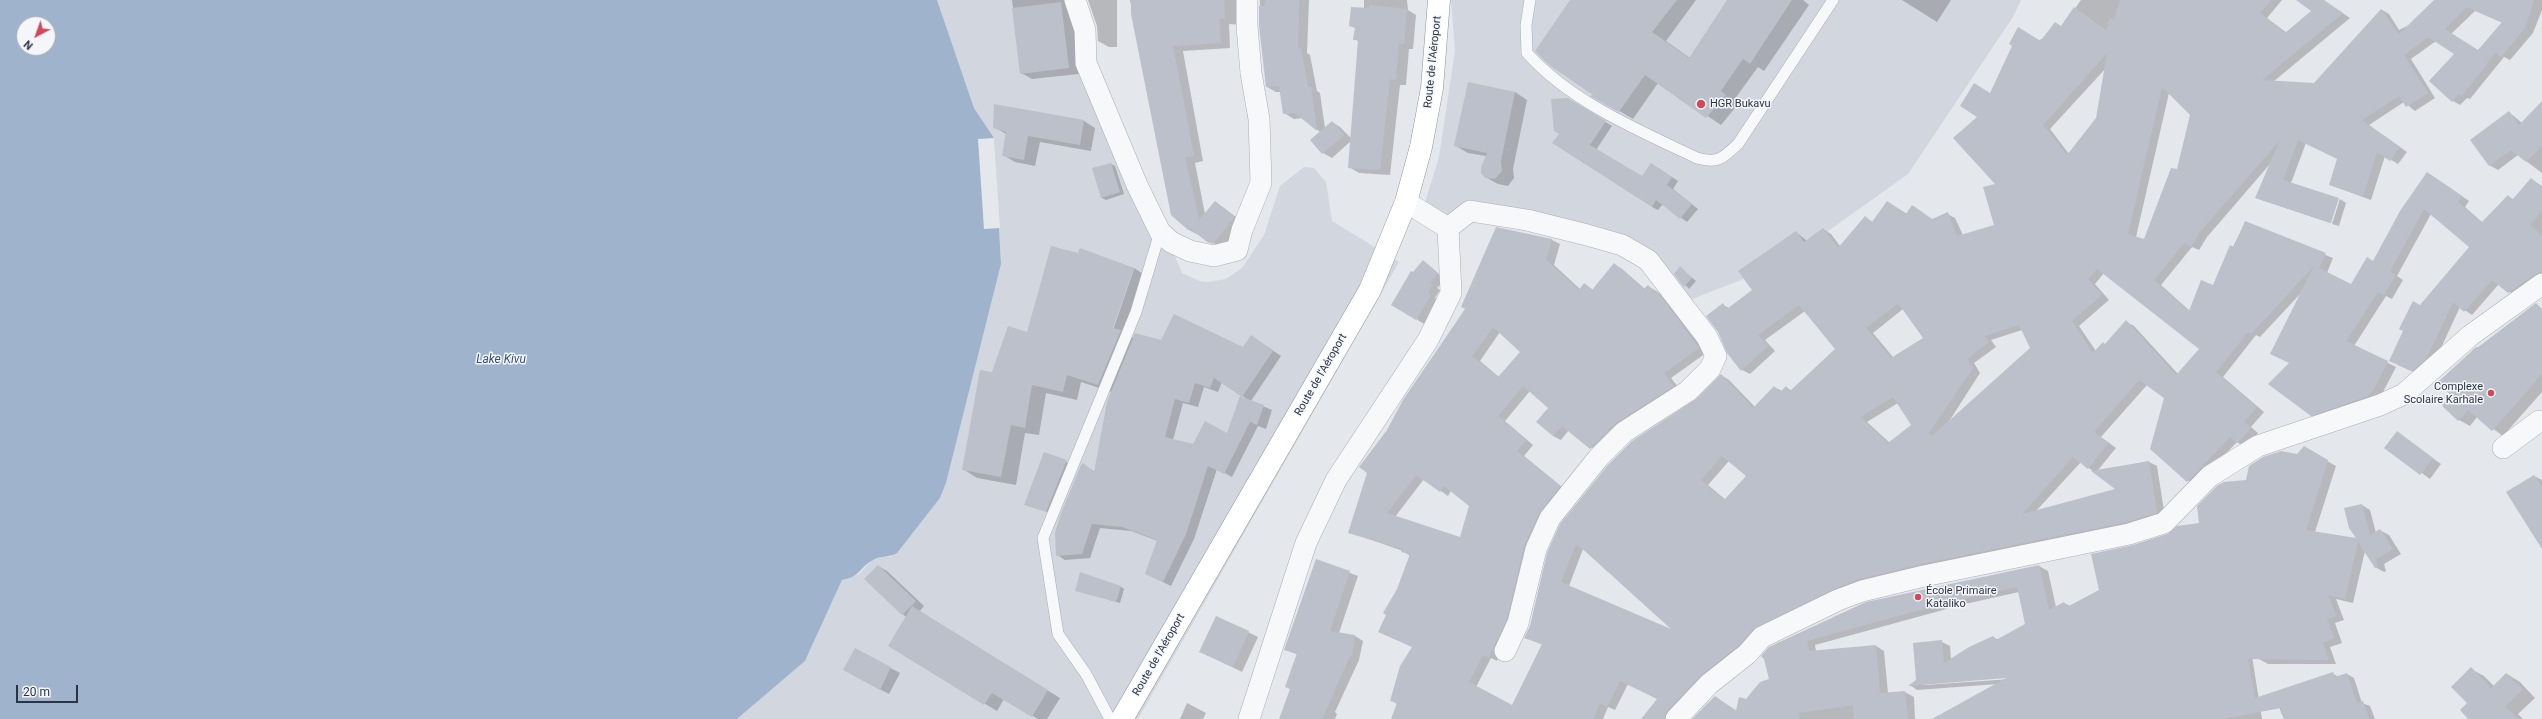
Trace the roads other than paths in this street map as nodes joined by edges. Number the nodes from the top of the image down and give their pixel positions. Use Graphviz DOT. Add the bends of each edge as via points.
graph roads {
  1 [pos="1075,0"];
  2 [pos="1247,0"];
  3 [pos="1439,0"];
  4 [pos="1530,0"];
  5 [pos="1834,0"];
  6 [pos="1406,202"];
  7 [pos="1448,228"];
  8 [pos="1160,232"];
  9 [pos="2542,284"];
  10 [pos="2542,422"];
  11 [pos="2503,448"];
  12 [pos="1505,651"];
  13 [pos="1110,719"];
  14 [pos="1122,719"];
  15 [pos="1249,719"];
  16 [pos="1676,719"];
  1 -- 8 [label="street" via="1085,30 1086,63 1137,185"];
  2 -- 8 [label="street" via="1250,66 1259,119 1261,183 1242,230 1237,250 1214,256 1190,251 1171,242"];
  3 -- 6 [label="highway, Route de l'Aéroport" via="1432,88 1421,147"];
  4 -- 5 [label="lane" via="1526,25 1527,53 1543,70 1599,108 1697,158 1710,162 1724,158 1738,144"];
  6 -- 7 [label="street"];
  6 -- 14 [label="highway, Route de l'Aéroport" via="1370,290"];
  7 -- 12 [label="street" via="1470,211 1527,220 1622,245 1648,260 1707,337 1716,356 1710,369 1688,391 1624,432 1599,457 1550,518 1536,549 1518,623"];
  7 -- 15 [label="street" via="1451,293 1428,340 1333,487 1306,543"];
  8 -- 13 [label="lane" via="1136,312 1043,538 1058,634 1086,674"];
  9 -- 16 [label="street" via="2471,335 2404,394 2380,405 2258,446 2210,476 2164,523 2128,534 1924,576 1862,591 1838,600 1762,637 1748,654 1709,684"];
  10 -- 11 [label="street" via="2539,421"];
}
